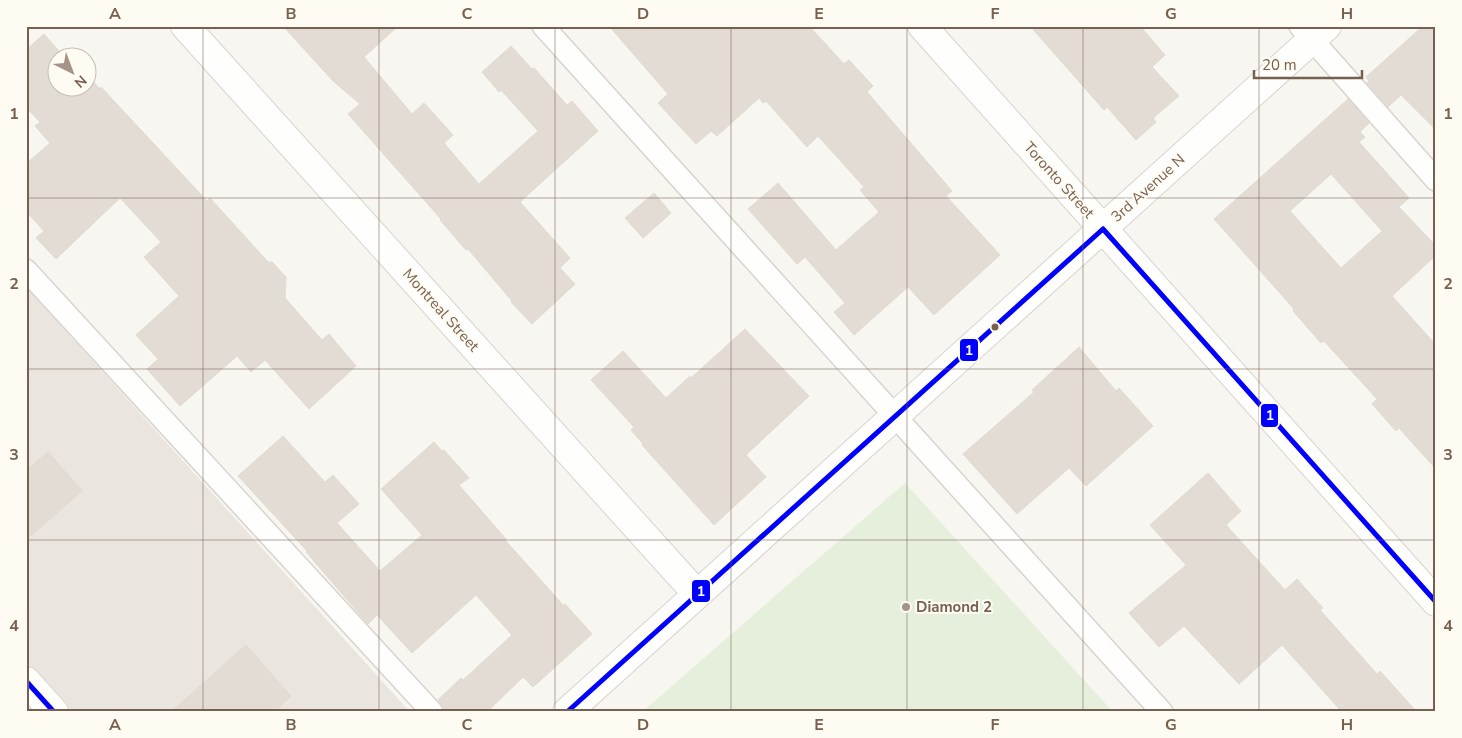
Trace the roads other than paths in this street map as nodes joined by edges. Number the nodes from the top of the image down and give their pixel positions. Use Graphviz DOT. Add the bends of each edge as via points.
graph roads {
  1 [pos="185,26"];
  2 [pos="543,26"];
  3 [pos="922,26"];
  4 [pos="1313,31"];
  5 [pos="1436,180"];
  6 [pos="1102,229"];
  7 [pos="26,270"];
  8 [pos="895,416"];
  9 [pos="698,594"];
  10 [pos="1436,602"];
  11 [pos="26,681"];
  12 [pos="54,712"];
  13 [pos="432,712"];
  14 [pos="567,712"];
  15 [pos="1162,712"];
  1 -- 9 [label="street, Montreal Street"];
  2 -- 8 [label="lane"];
  3 -- 6 [label="street, Toronto Street"];
  4 -- 5 [label="lane"];
  4 -- 6 [label="street, 3rd Avenue N"];
  6 -- 8 [label="street, 3rd Avenue N"];
  6 -- 10 [label="street, Toronto Street"];
  7 -- 13 [label="lane"];
  8 -- 9 [label="street, 3rd Avenue N"];
  8 -- 15 [label="lane"];
  9 -- 14 [label="street, 3rd Avenue N"];
  11 -- 12 [label="street"];
}
